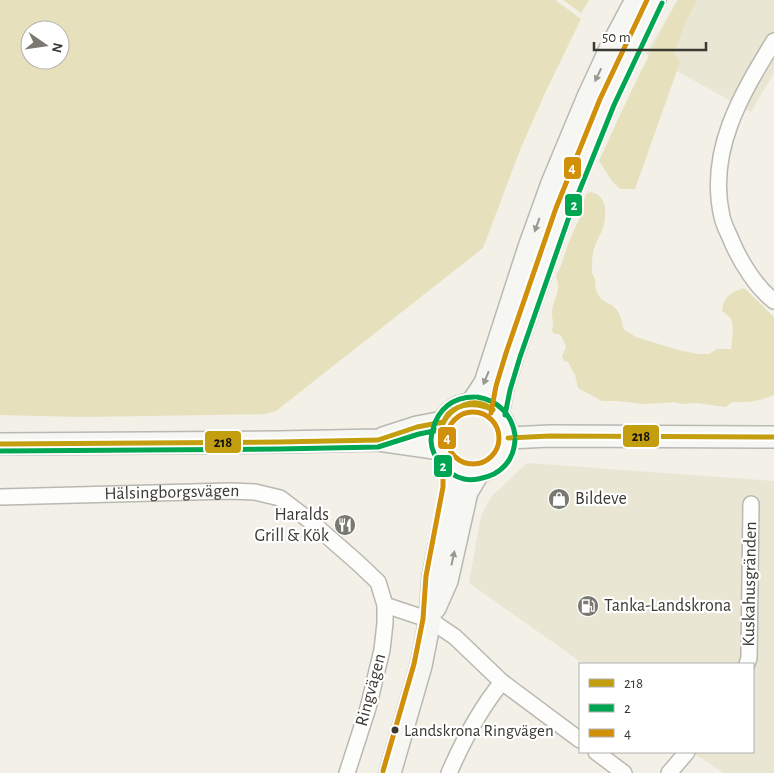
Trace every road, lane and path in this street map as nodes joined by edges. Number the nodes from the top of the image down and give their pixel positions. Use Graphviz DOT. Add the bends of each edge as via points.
graph roads {
  1 [pos="636,0"];
  2 [pos="655,0"];
  3 [pos="774,41"];
  4 [pos="774,302"];
  5 [pos="471,404"];
  6 [pos="498,414"];
  7 [pos="443,422"];
  8 [pos="774,437"];
  9 [pos="508,438"];
  10 [pos="378,440"];
  11 [pos="0,444"];
  12 [pos="445,456"];
  13 [pos="478,472"];
  14 [pos="0,496"];
  15 [pos="751,504"];
  16 [pos="385,605"];
  17 [pos="430,620"];
  18 [pos="747,663"];
  19 [pos="502,682"];
  20 [pos="579,739"];
  21 [pos="597,753"];
  22 [pos="686,753"];
  23 [pos="347,773"];
  24 [pos="390,773"];
  25 [pos="449,773"];
  26 [pos="624,773"];
  27 [pos="669,773"];
  1 -- 5 [label="street, one-way" via="587,99 529,247 485,384"];
  2 -- 6 [label="street" via="563,211 502,388"];
  3 -- 4 [label="street" via="737,107 727,132 719,176 722,218 736,252 751,276"];
  5 -- 6 [label="street" via="486,406"];
  5 -- 7 [label="street" via="454,409"];
  6 -- 9 [label="street"];
  7 -- 10 [label="street"];
  7 -- 12 [label="street" via="439,435"];
  8 -- 9 [label="street"];
  9 -- 13 [label="street" via="505,452 497,463"];
  10 -- 11 [label="street"];
  10 -- 12 [label="street"];
  12 -- 13 [label="street" via="463,471"];
  12 -- 17 [label="street" via="451,488 433,577"];
  17 -- 13 [label="street, one-way" via="448,581 467,492"];
  14 -- 16 [label="street, Hälsingborgsvägen" via="230,491 280,498 378,582"];
  15 -- 18 [label="street, Kuskahusgränden"];
  16 -- 17 [label="street"];
  16 -- 23 [label="street, Ringvägen" via="382,650"];
  17 -- 19 [label="street" via="454,637"];
  17 -- 24 [label="street" via="421,666"];
  19 -- 20 [label="street"];
  19 -- 25 [label="street" via="476,718"];
  21 -- 26 [label="street"];
  22 -- 27 [label="street"];
}
